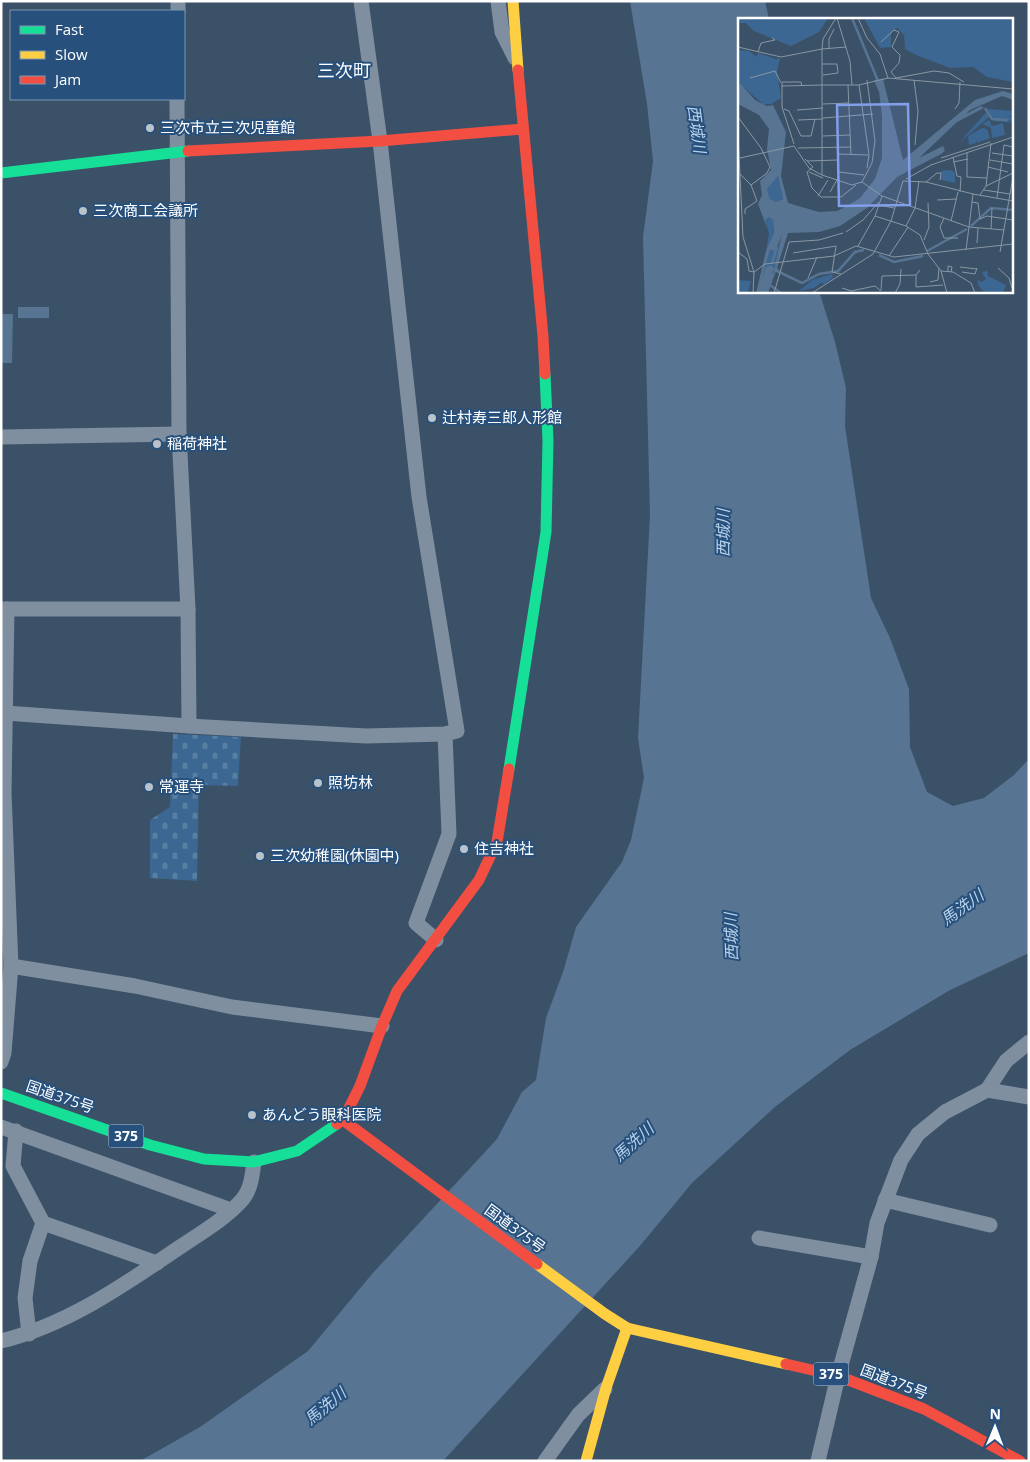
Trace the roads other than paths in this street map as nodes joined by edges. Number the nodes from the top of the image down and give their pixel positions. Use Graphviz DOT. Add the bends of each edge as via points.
graph roads {
  1 [pos="361,1"];
  2 [pos="498,1"];
  3 [pos="513,1"];
  4 [pos="519,66"];
  5 [pos="177,100"];
  6 [pos="523,129"];
  7 [pos="380,141"];
  8 [pos="177,152"];
  9 [pos="1,173"];
  10 [pos="179,434"];
  11 [pos="1,437"];
  12 [pos="4,609"];
  13 [pos="188,609"];
  14 [pos="5,713"];
  15 [pos="188,726"];
  16 [pos="445,734"];
  17 [pos="3,793"];
  18 [pos="436,940"];
  19 [pos="11,966"];
  20 [pos="382,1026"];
  21 [pos="1029,1042"];
  22 [pos="1,1062"];
  23 [pos="987,1090"];
  24 [pos="1,1093"];
  25 [pos="1029,1097"];
  26 [pos="343,1120"];
  27 [pos="1,1127"];
  28 [pos="16,1131"];
  29 [pos="254,1162"];
  30 [pos="885,1200"];
  31 [pos="231,1210"];
  32 [pos="43,1223"];
  33 [pos="990,1225"];
  34 [pos="760,1238"];
  35 [pos="871,1257"];
  36 [pos="157,1263"];
  37 [pos="627,1328"];
  38 [pos="29,1334"];
  39 [pos="1,1341"];
  40 [pos="838,1376"];
  41 [pos="606,1388"];
  42 [pos="544,1461"];
  43 [pos="586,1461"];
  44 [pos="818,1461"];
  45 [pos="1020,1461"];
  1 -- 7 [label="street"];
  2 -- 4 [label="street" via="502,32"];
  3 -- 4 [label="main road"];
  4 -- 6 [label="main road"];
  5 -- 8 [label="street"];
  6 -- 7 [label="main road"];
  6 -- 18 [label="main road" via="543,336 548,440 546,532 497,842 479,880"];
  7 -- 8 [label="main road"];
  7 -- 16 [label="street" via="419,497 457,731"];
  8 -- 9 [label="main road"];
  8 -- 10 [label="street"];
  10 -- 11 [label="street"];
  10 -- 13 [label="street"];
  12 -- 13 [label="street"];
  12 -- 14 [label="street"];
  13 -- 15 [label="street"];
  14 -- 15 [label="street"];
  14 -- 17 [label="street"];
  15 -- 16 [label="street" via="366,736"];
  16 -- 18 [label="street" via="449,834 416,923"];
  17 -- 19 [label="street"];
  18 -- 20 [label="main road" via="397,991"];
  19 -- 20 [label="street" via="135,986 232,1008"];
  19 -- 22 [label="street"];
  20 -- 26 [label="main road" via="360,1086"];
  21 -- 23 [label="street" via="1006,1061"];
  23 -- 25 [label="street"];
  23 -- 30 [label="street" via="945,1112 918,1134 901,1160"];
  24 -- 29 [label="main road, 国道375号 / 375" via="150,1145 204,1159"];
  26 -- 29 [label="main road, 国道375号 / 375" via="297,1151"];
  26 -- 37 [label="main road, 国道375号 / 375"];
  27 -- 28 [label="street"];
  28 -- 31 [label="street"];
  28 -- 32 [label="street" via="14,1166"];
  29 -- 31 [label="street" via="250,1187 242,1201"];
  30 -- 33 [label="street"];
  30 -- 35 [label="street" via="877,1222"];
  31 -- 36 [label="street"];
  32 -- 36 [label="street"];
  32 -- 38 [label="street" via="30,1261 25,1298"];
  34 -- 35 [label="street"];
  35 -- 40 [label="street"];
  36 -- 38 [label="street" via="72,1315"];
  37 -- 40 [label="main road, 国道375号 / 375"];
  37 -- 41 [label="main road"];
  38 -- 39 [label="street"];
  40 -- 44 [label="street"];
  40 -- 45 [label="main road, 国道375号 / 375" via="924,1409"];
  41 -- 42 [label="street" via="578,1415"];
  41 -- 43 [label="main road"];
}
